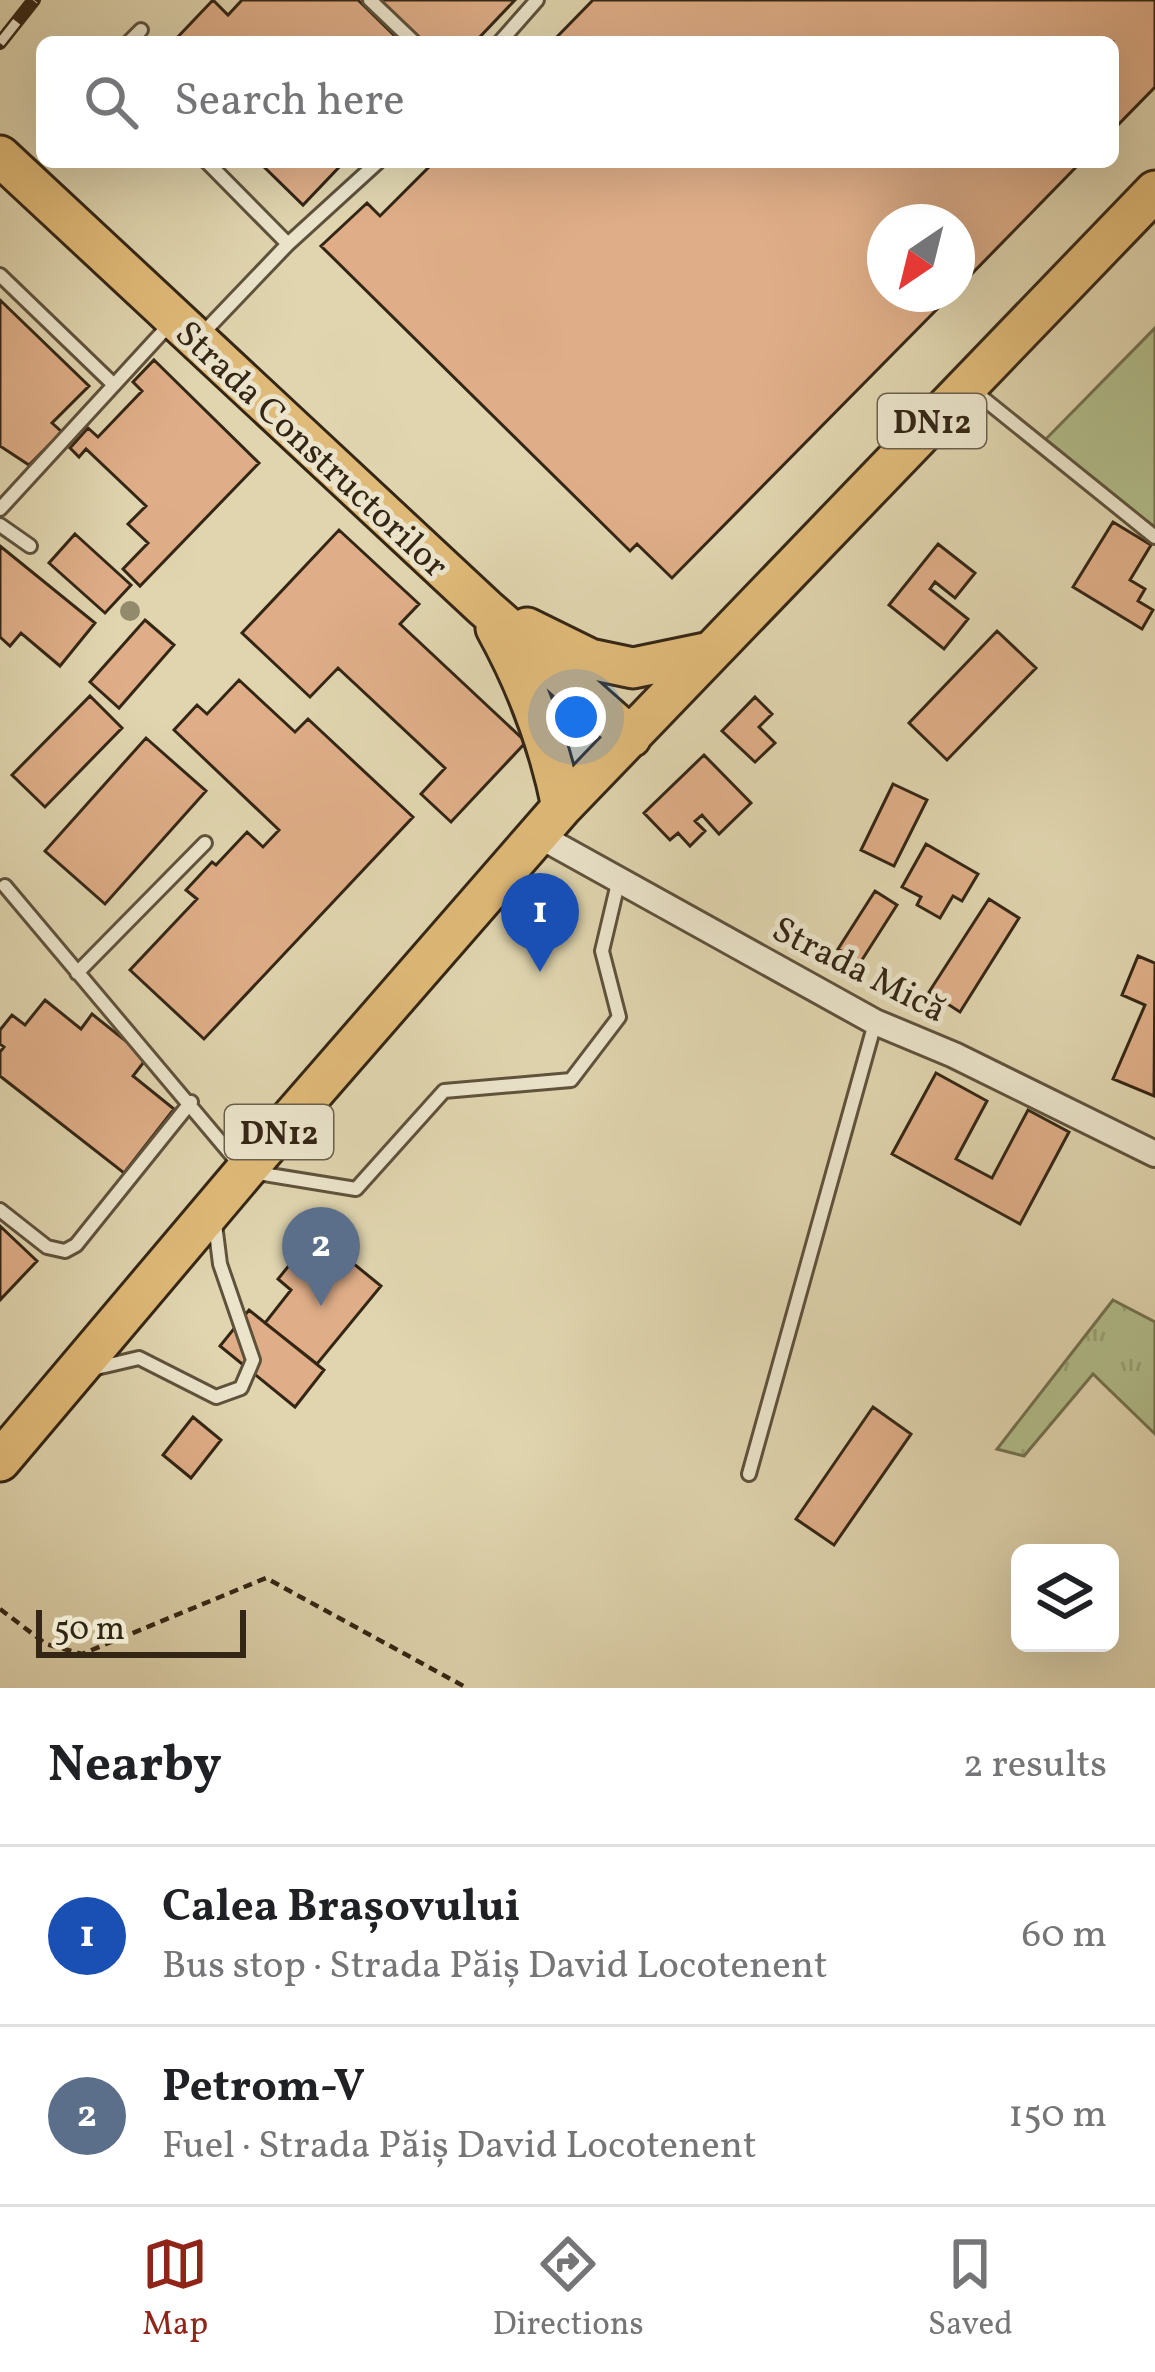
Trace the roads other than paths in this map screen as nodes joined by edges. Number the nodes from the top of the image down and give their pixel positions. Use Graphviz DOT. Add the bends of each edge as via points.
graph roads {
  1 [pos="370,0"];
  2 [pos="537,0"];
  3 [pos="141,30"];
  4 [pos="135,36"];
  5 [pos="408,36"];
  6 [pos="505,36"];
  7 [pos="0,156"];
  8 [pos="213,168"];
  9 [pos="371,168"];
  10 [pos="1155,191"];
  11 [pos="288,244"];
  12 [pos="0,275"];
  13 [pos="186,329"];
  14 [pos="114,385"];
  15 [pos="967,385"];
  16 [pos="0,509"];
  17 [pos="0,525"];
  18 [pos="1155,537"];
  19 [pos="30,546"];
  20 [pos="484,608"];
  21 [pos="710,652"];
  22 [pos="631,736"];
  23 [pos="550,821"];
  24 [pos="205,843"];
  25 [pos="619,879"];
  26 [pos="5,886"];
  27 [pos="77,973"];
  28 [pos="875,1022"];
  29 [pos="191,1102"];
  30 [pos="1155,1154"];
  31 [pos="245,1171"];
  32 [pos="213,1208"];
  33 [pos="0,1210"];
  34 [pos="74,1374"];
  35 [pos="0,1461"];
  36 [pos="749,1474"];
  1 -- 5 [label="lane"];
  2 -- 6 [label="lane"];
  3 -- 4 [label="lane"];
  7 -- 13 [label="main road, Strada Constructorilor"];
  8 -- 11 [label="lane"];
  9 -- 11 [label="lane"];
  10 -- 15 [label="main road, DN12"];
  11 -- 13 [label="lane"];
  12 -- 14 [label="lane"];
  13 -- 14 [label="lane"];
  13 -- 20 [label="main road, Strada Constructorilor"];
  14 -- 16 [label="lane"];
  15 -- 18 [label="lane"];
  15 -- 21 [label="main road, DN12"];
  17 -- 19 [label="lane"];
  20 -- 21 [label="main road" via="590,659 633,668"];
  20 -- 22 [label="main road, Strada Constructorilor"];
  20 -- 23 [label="main road" via="550,747"];
  21 -- 22 [label="main road, DN12"];
  22 -- 23 [label="main road, DN12"];
  23 -- 25 [label="street, Strada Mică"];
  23 -- 31 [label="main road, DN12"];
  24 -- 27 [label="lane"];
  25 -- 28 [label="street, Strada Mică"];
  25 -- 31 [label="lane" via="602,951 619,1017 571,1080 444,1091 356,1189"];
  26 -- 27 [label="lane"];
  27 -- 29 [label="lane"];
  28 -- 30 [label="street, Strada Mică"];
  28 -- 36 [label="lane"];
  29 -- 31 [label="lane"];
  29 -- 33 [label="lane" via="76,1245 47,1246"];
  31 -- 32 [label="main road, DN12"];
  32 -- 34 [label="main road, DN12"];
  32 -- 34 [label="lane" via="220,1264 253,1360 241,1388 216,1397 140,1358"];
  34 -- 35 [label="main road, DN12"];
}
